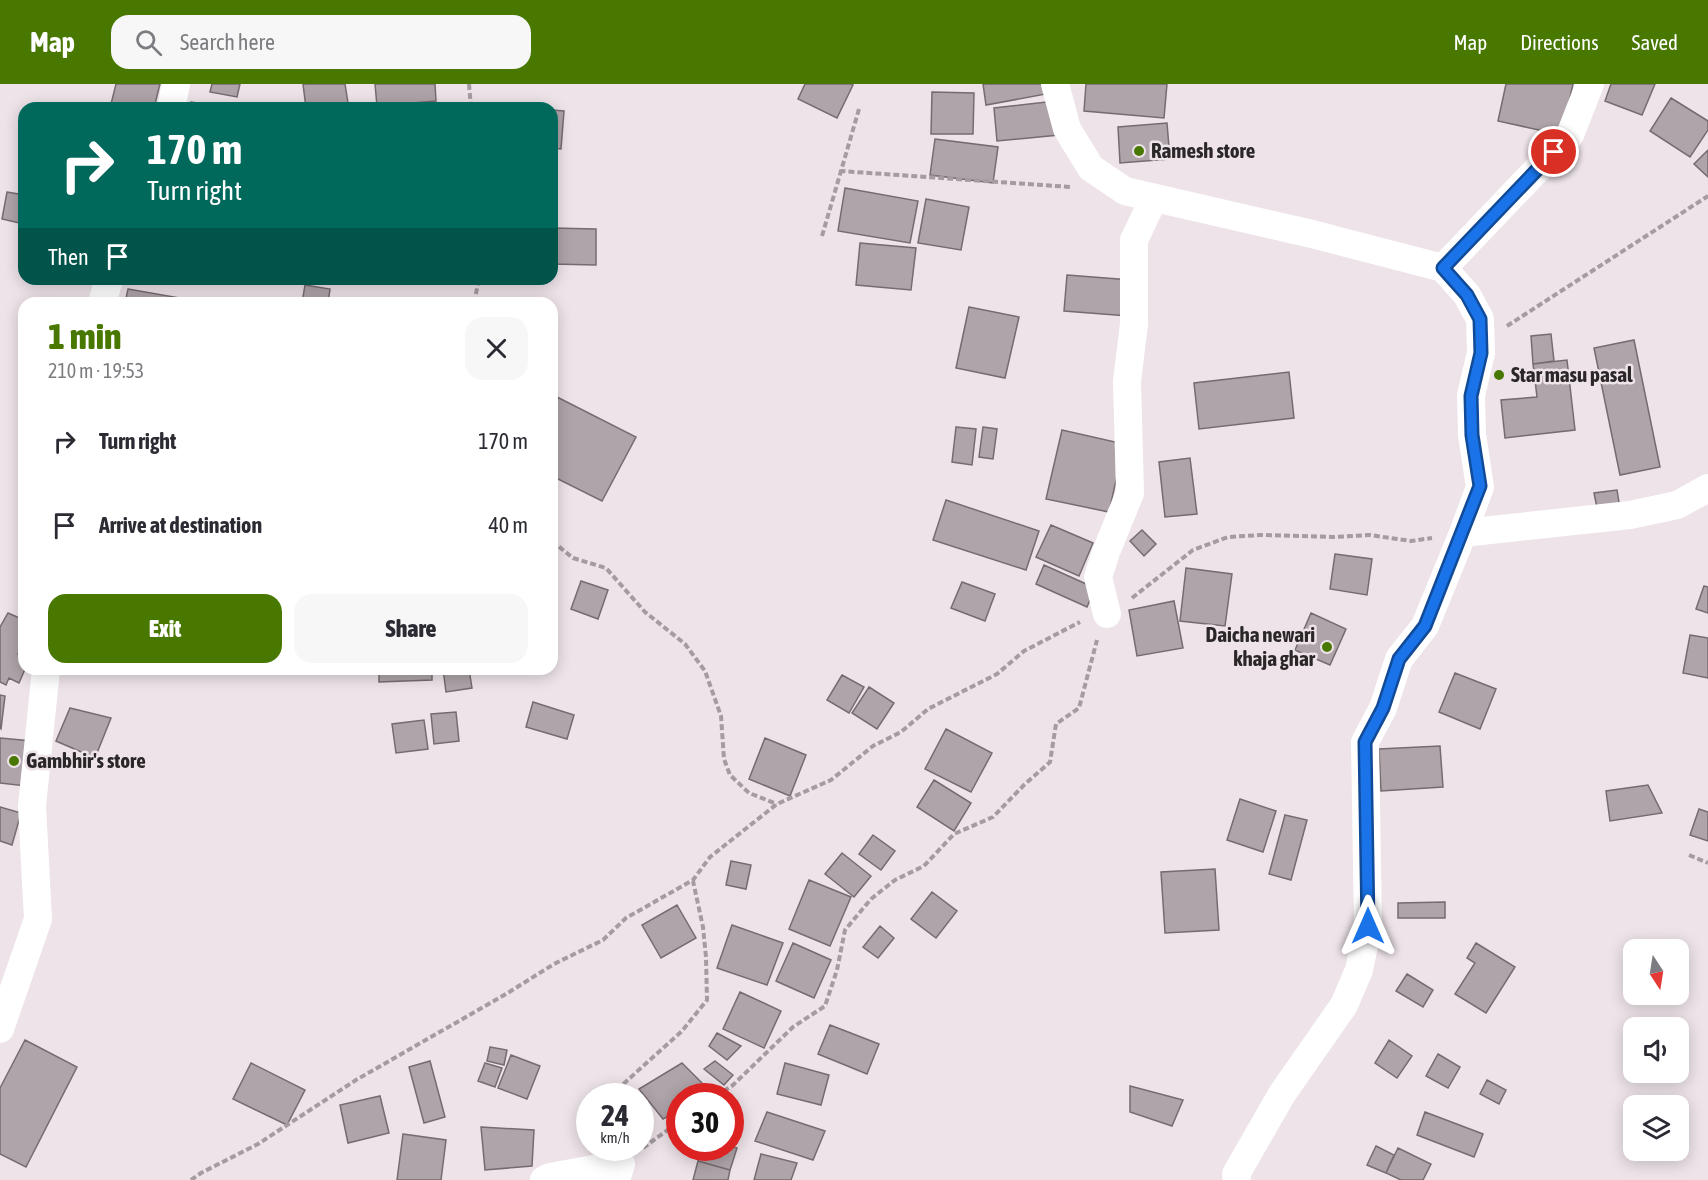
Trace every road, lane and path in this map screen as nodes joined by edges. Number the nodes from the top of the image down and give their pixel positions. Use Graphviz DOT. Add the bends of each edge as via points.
graph roads {
  1 [pos="176,84"];
  2 [pos="469,84"];
  3 [pos="1055,84"];
  4 [pos="1590,84"];
  5 [pos="172,102"];
  6 [pos="470,102"];
  7 [pos="859,109"];
  8 [pos="841,171"];
  9 [pos="1078,188"];
  10 [pos="1708,196"];
  11 [pos="1154,198"];
  12 [pos="822,236"];
  13 [pos="1443,268"];
  14 [pos="1480,344"];
  15 [pos="1708,488"];
  16 [pos="1463,533"];
  17 [pos="558,546"];
  18 [pos="1107,614"];
  19 [pos="45,675"];
  20 [pos="777,804"];
  21 [pos="1689,855"];
  22 [pos="1708,863"];
  23 [pos="693,880"];
  24 [pos="0,1029"];
  25 [pos="624,1083"];
  26 [pos="736,1083"];
  27 [pos="666,1133"];
  28 [pos="618,1172"];
  29 [pos="191,1180"];
  30 [pos="544,1180"];
  31 [pos="1237,1180"];
  1 -- 5 [label="street"];
  2 -- 6 [label="path"];
  3 -- 11 [label="street" via="1067,129 1091,168 1125,191"];
  4 -- 13 [label="street" via="1570,135"];
  7 -- 8 [label="path"];
  8 -- 9 [label="path"];
  8 -- 12 [label="path"];
  10 -- 14 [label="path"];
  11 -- 13 [label="street"];
  11 -- 18 [label="street" via="1134,240 1134,324 1127,381 1130,493 1098,577"];
  13 -- 14 [label="street" via="1467,295 1480,319"];
  14 -- 16 [label="street" via="1471,396 1480,486"];
  15 -- 16 [label="street" via="1677,505 1629,515"];
  16 -- 18 [label="path" via="1412,541 1370,535 1228,537 1193,550 1135,597"];
  16 -- 31 [label="street" via="1425,626 1399,659 1383,708 1365,742 1368,926 1359,970 1344,1005 1282,1094 1236,1174"];
  17 -- 20 [label="path" via="573,558 606,568 645,612 685,644 705,671 721,716 724,759 730,774 749,794"];
  18 -- 20 [label="path" via="1085,618 1024,651 997,674 927,709 901,732 873,746 831,780"];
  18 -- 26 [label="path" via="1079,708 1056,724 1050,762 993,817 954,834 924,866 871,899 845,930 825,1006 792,1027"];
  19 -- 24 [label="street" via="32,807 38,919"];
  20 -- 23 [label="path" via="710,857"];
  21 -- 22 [label="path"];
  23 -- 25 [label="path" via="703,927 707,1000 682,1031"];
  23 -- 29 [label="path" via="626,918 603,940 554,964 356,1080 258,1144"];
  27 -- 28 [label="path"];
  28 -- 30 [label="street"];
}
